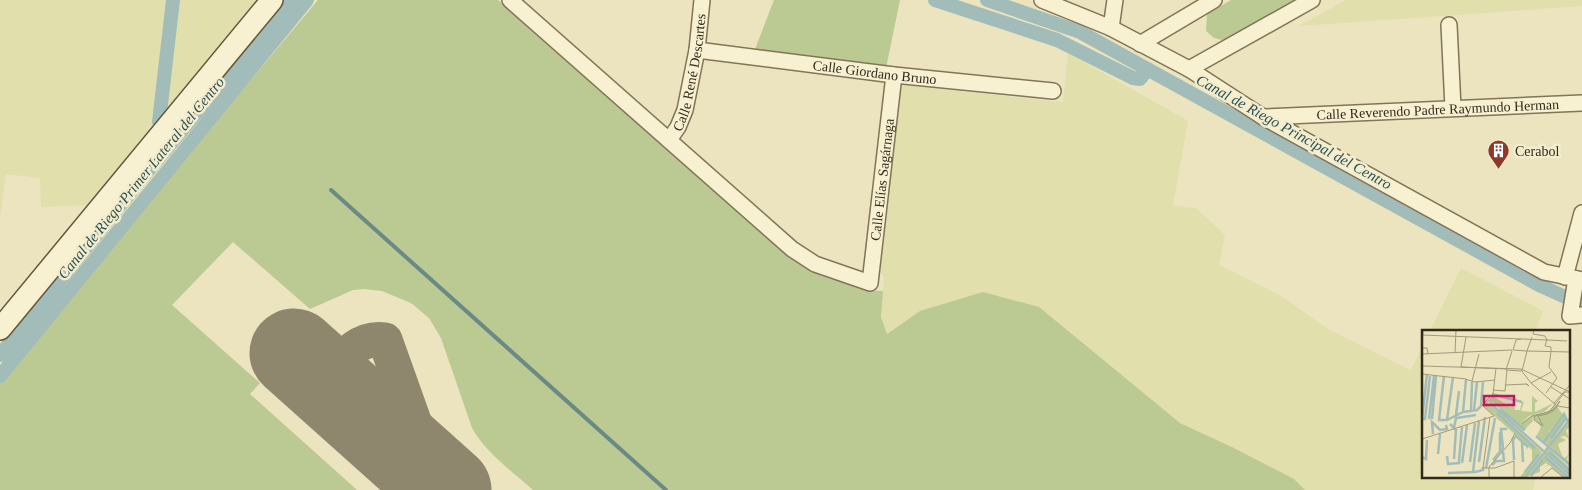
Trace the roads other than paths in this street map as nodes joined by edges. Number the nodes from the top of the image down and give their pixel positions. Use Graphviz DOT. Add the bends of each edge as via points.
graph roads {
  1 [pos="272,0"];
  2 [pos="510,0"];
  3 [pos="702,0"];
  4 [pos="1114,0"];
  5 [pos="1214,0"];
  6 [pos="1312,0"];
  7 [pos="1049,1"];
  8 [pos="1449,25"];
  9 [pos="1112,28"];
  10 [pos="1140,44"];
  11 [pos="697,50"];
  12 [pos="1189,68"];
  13 [pos="894,75"];
  14 [pos="1053,91"];
  15 [pos="1582,103"];
  16 [pos="1453,108"];
  17 [pos="1263,117"];
  18 [pos="669,140"];
  19 [pos="1582,213"];
  20 [pos="1575,281"];
  21 [pos="1577,312"];
  22 [pos="0,329"];
  1 -- 22 [label="street"];
  2 -- 18 [label="street"];
  3 -- 11 [label="street, Calle René Descartes"];
  4 -- 9 [label="street"];
  5 -- 10 [label="street"];
  6 -- 12 [label="street"];
  7 -- 9 [label="street"];
  8 -- 16 [label="street"];
  9 -- 10 [label="street"];
  10 -- 12 [label="street"];
  11 -- 13 [label="street, Calle Giordano Bruno"];
  11 -- 18 [label="street, Calle René Descartes" via="685,110"];
  12 -- 17 [label="street"];
  13 -- 14 [label="street, Calle Giordano Bruno"];
  13 -- 18 [label="street, Calle Elías Sagárnaga" via="870,283 814,264 792,249"];
  15 -- 16 [label="street, Calle Reverendo Padre Raymundo Herman"];
  16 -- 17 [label="street, Calle Reverendo Padre Raymundo Herman"];
  17 -- 20 [label="street" via="1544,272"];
  19 -- 20 [label="street"];
  20 -- 21 [label="street"];
}
